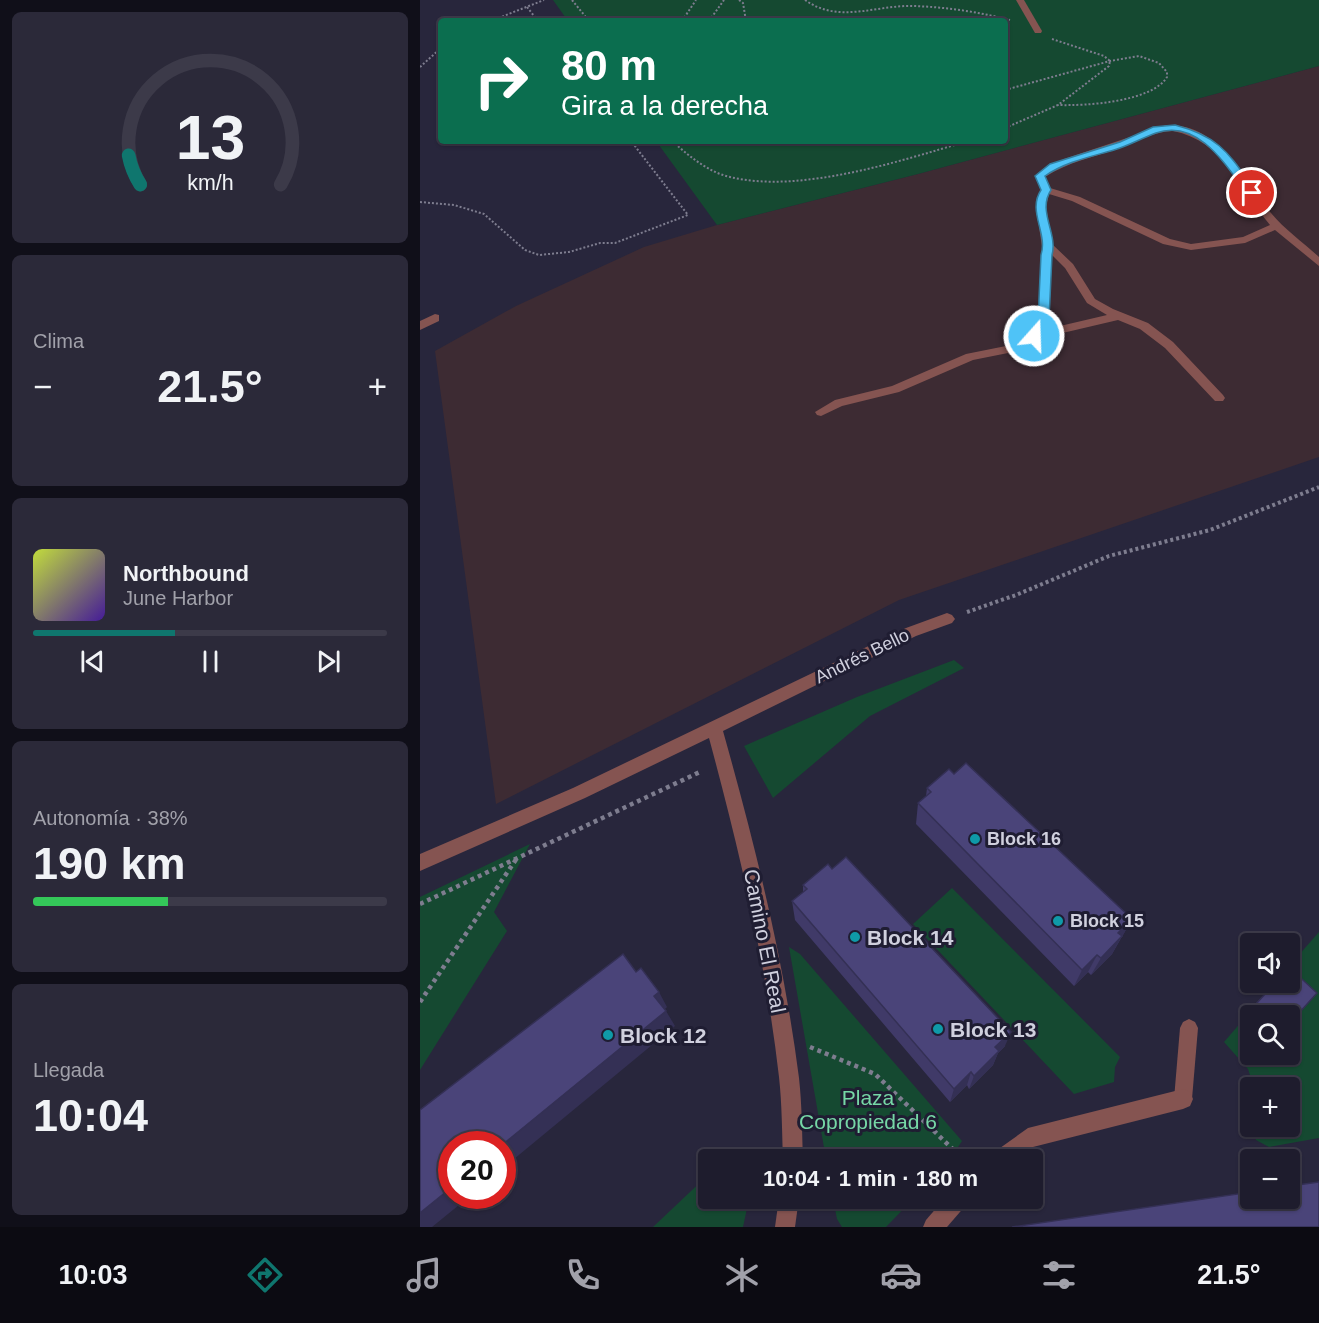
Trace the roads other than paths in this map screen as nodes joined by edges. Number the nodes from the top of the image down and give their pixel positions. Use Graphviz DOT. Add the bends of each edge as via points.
graph roads {
  1 [pos="1020,0"];
  2 [pos="1038,31"];
  3 [pos="1046,190"];
  4 [pos="1276,226"];
  5 [pos="1049,246"];
  6 [pos="1319,263"];
  7 [pos="1119,316"];
  8 [pos="435,318"];
  9 [pos="420,326"];
  10 [pos="1034,336"];
  11 [pos="1219,398"];
  12 [pos="821,412"];
  13 [pos="947,619"];
  14 [pos="714,727"];
  15 [pos="420,863"];
  16 [pos="1189,1028"];
  17 [pos="1183,1099"];
  18 [pos="792,1149"];
  19 [pos="1014,1149"];
  20 [pos="949,1209"];
  21 [pos="933,1227"];
  1 -- 2 [label="lane"];
  3 -- 4 [label="lane" via="1076,199 1167,242 1191,247 1245,240"];
  3 -- 4 [label="lane" via="1040,176 1053,166 1124,144 1156,129 1175,128 1215,144"];
  3 -- 5 [label="lane" via="1040,199"];
  4 -- 6 [label="lane"];
  5 -- 7 [label="lane" via="1069,266 1091,301"];
  5 -- 10 [label="lane" via="1044,320"];
  7 -- 10 [label="lane"];
  7 -- 11 [label="lane" via="1144,326 1169,345"];
  8 -- 9 [label="street"];
  10 -- 12 [label="lane" via="1009,349 970,357 895,389 839,402"];
  13 -- 14 [label="street, Andrés Bello" via="911,632"];
  14 -- 15 [label="street, Andrés Bello" via="579,793"];
  14 -- 18 [label="street, Camino El Real" via="742,828 783,1036"];
  16 -- 17 [label="lane"];
  17 -- 19 [label="street" via="1028,1138"];
  20 -- 21 [label="street"];
}
